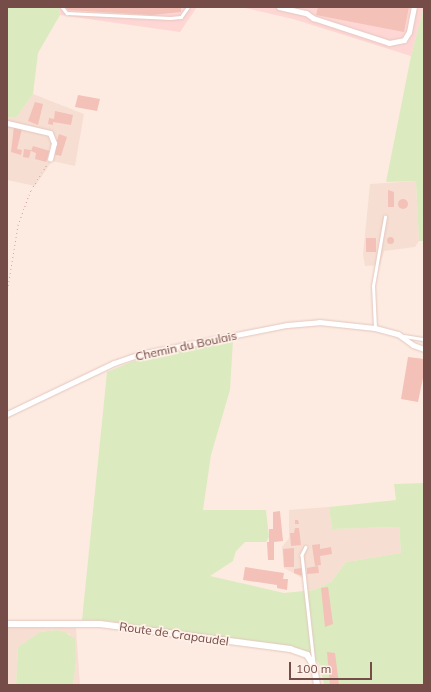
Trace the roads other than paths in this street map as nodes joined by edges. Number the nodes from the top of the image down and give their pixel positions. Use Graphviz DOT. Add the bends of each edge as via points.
graph roads {
  1 [pos="62,7"];
  2 [pos="188,7"];
  3 [pos="279,7"];
  4 [pos="414,7"];
  5 [pos="7,123"];
  6 [pos="50,159"];
  7 [pos="385,217"];
  8 [pos="375,328"];
  9 [pos="398,334"];
  10 [pos="424,339"];
  11 [pos="424,349"];
  12 [pos="7,414"];
  13 [pos="306,547"];
  14 [pos="7,624"];
  15 [pos="314,666"];
  16 [pos="318,685"];
  1 -- 2 [label="lane" via="67,13 176,18 184,14"];
  3 -- 4 [label="street" via="389,43 404,40 409,32"];
  5 -- 6 [label="street" via="50,133 54,143"];
  7 -- 8 [label="lane" via="373,286"];
  8 -- 9 [label="street, Chemin du Boulais"];
  8 -- 12 [label="street, Chemin du Boulais" via="319,322 287,325 140,354 114,363"];
  9 -- 10 [label="lane"];
  9 -- 11 [label="street" via="413,345"];
  13 -- 15 [label="lane" via="302,555"];
  14 -- 15 [label="street, Route de Crapaudel" via="100,624 290,649 306,655"];
  15 -- 16 [label="street"];
}
